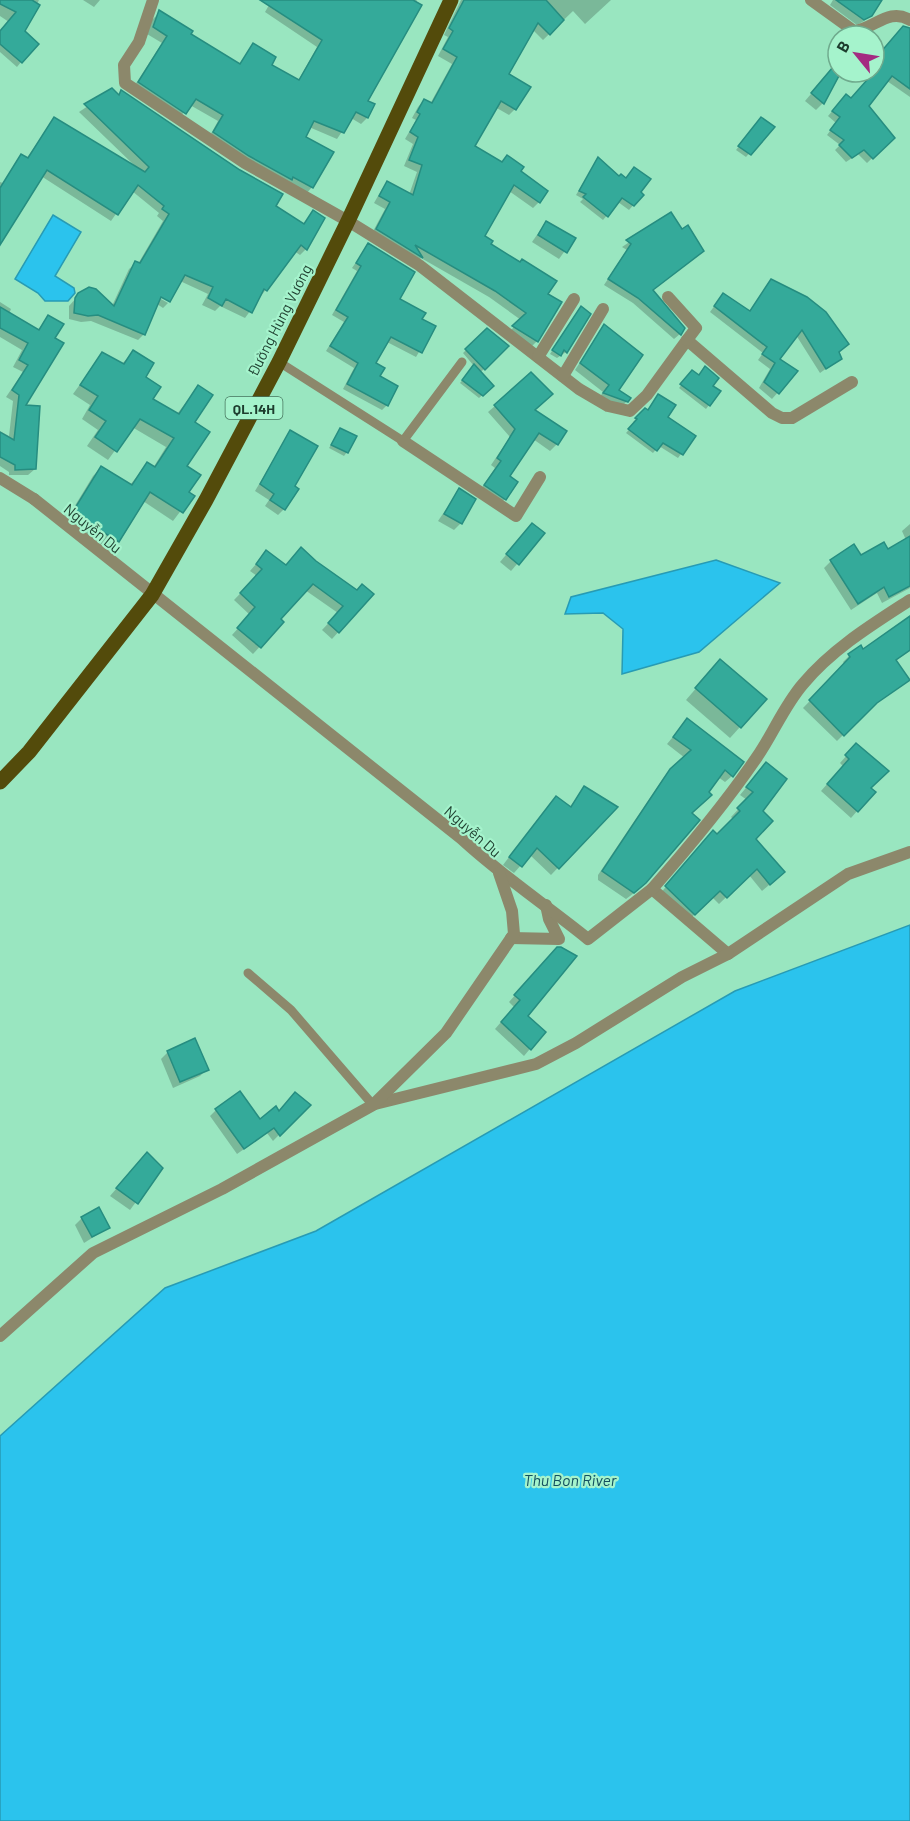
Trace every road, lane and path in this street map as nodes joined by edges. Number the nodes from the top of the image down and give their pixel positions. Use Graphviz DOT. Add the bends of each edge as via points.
graph roads {
  1 [pos="153,0"];
  2 [pos="445,2"];
  3 [pos="816,2"];
  4 [pos="910,20"];
  5 [pos="348,221"];
  6 [pos="668,297"];
  7 [pos="574,299"];
  8 [pos="603,309"];
  9 [pos="687,340"];
  10 [pos="538,357"];
  11 [pos="279,362"];
  12 [pos="462,362"];
  13 [pos="563,376"];
  14 [pos="852,382"];
  15 [pos="403,441"];
  16 [pos="540,477"];
  17 [pos="0,478"];
  18 [pos="152,595"];
  19 [pos="910,600"];
  20 [pos="0,782"];
  21 [pos="910,852"];
  22 [pos="499,873"];
  23 [pos="652,889"];
  24 [pos="546,905"];
  25 [pos="511,938"];
  26 [pos="728,954"];
  27 [pos="248,973"];
  28 [pos="374,1105"];
  29 [pos="0,1336"];
  1 -- 5 [label="street" via="139,42 124,66 125,83 245,163"];
  2 -- 5 [label="main road, Đường Hùng Vương / QL.14H"];
  3 -- 4 [label="street" via="854,31 887,16"];
  5 -- 10 [label="street" via="419,265"];
  5 -- 11 [label="main road, Đường Hùng Vương / QL.14H"];
  6 -- 9 [label="street" via="696,328"];
  7 -- 10 [label="street"];
  8 -- 13 [label="street"];
  9 -- 13 [label="street" via="630,411 608,406"];
  9 -- 14 [label="street" via="771,413 782,418 792,418"];
  10 -- 13 [label="street"];
  11 -- 15 [label="lane"];
  11 -- 18 [label="main road, Đường Hùng Vương / QL.14H"];
  12 -- 15 [label="lane"];
  15 -- 16 [label="street" via="516,516"];
  17 -- 18 [label="street, Nguyễn Du" via="34,500"];
  18 -- 20 [label="main road, Đường Hùng Vương / QL.14H" via="29,752"];
  18 -- 22 [label="street, Nguyễn Du" via="462,839"];
  19 -- 23 [label="street" via="864,630 802,685 711,822"];
  21 -- 26 [label="street" via="848,874"];
  22 -- 24 [label="street, Nguyễn Du"];
  22 -- 25 [label="street" via="512,911"];
  23 -- 24 [label="street, Nguyễn Du" via="588,939"];
  23 -- 26 [label="street"];
  24 -- 25 [label="street" via="559,939"];
  25 -- 28 [label="street" via="446,1033"];
  26 -- 28 [label="street" via="536,1064"];
  27 -- 28 [label="lane" via="291,1010"];
  28 -- 29 [label="street" via="222,1189 93,1253"];
}
